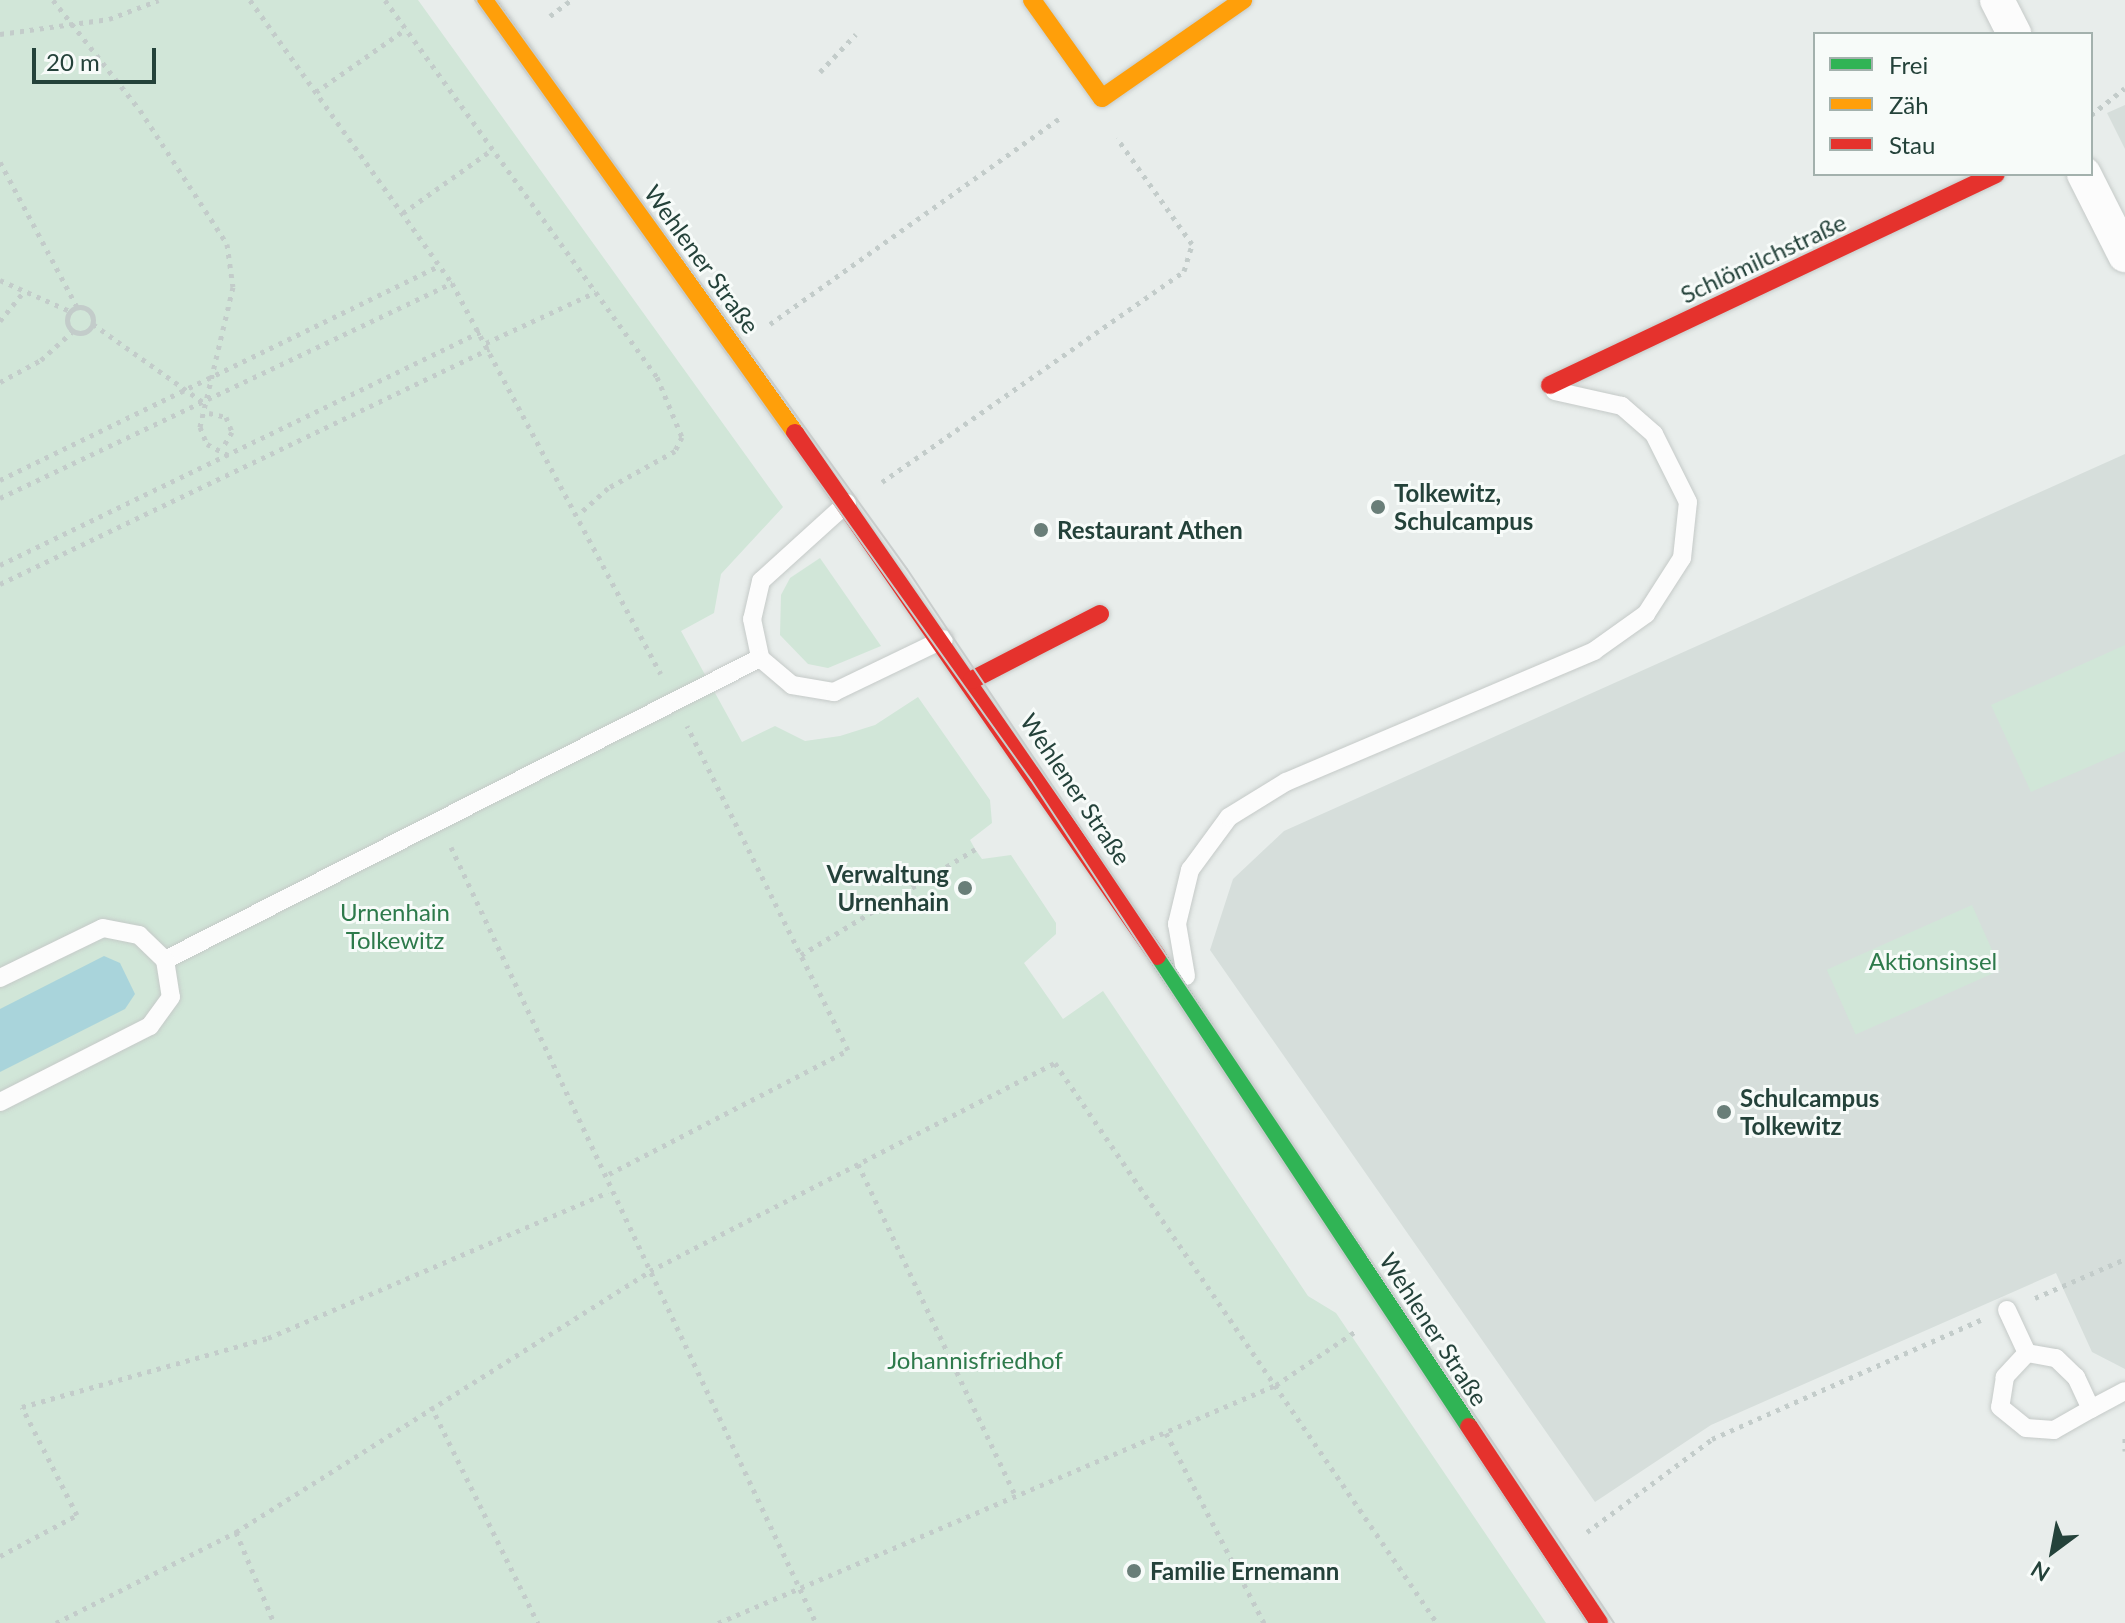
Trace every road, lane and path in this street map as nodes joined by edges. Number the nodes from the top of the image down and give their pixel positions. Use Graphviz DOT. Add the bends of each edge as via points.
graph roads {
  1 [pos="53,0"];
  2 [pos="159,0"];
  3 [pos="250,0"];
  4 [pos="385,0"];
  5 [pos="486,0"];
  6 [pos="1032,0"];
  7 [pos="1243,0"];
  8 [pos="1997,0"];
  9 [pos="63,20"];
  10 [pos="406,29"];
  11 [pos="2013,32"];
  12 [pos="0,34"];
  13 [pos="856,34"];
  14 [pos="820,72"];
  15 [pos="2125,88"];
  16 [pos="316,92"];
  17 [pos="1102,98"];
  18 [pos="2093,113"];
  19 [pos="493,149"];
  20 [pos="0,162"];
  21 [pos="1992,176"];
  22 [pos="2085,176"];
  23 [pos="403,213"];
  24 [pos="2125,255"];
  25 [pos="439,266"];
  26 [pos="0,280"];
  27 [pos="452,283"];
  28 [pos="24,291"];
  29 [pos="596,292"];
  30 [pos="77,307"];
  31 [pos="70,311"];
  32 [pos="0,321"];
  33 [pos="93,324"];
  34 [pos="73,331"];
  35 [pos="480,332"];
  36 [pos="487,346"];
  37 [pos="737,349"];
  38 [pos="208,379"];
  39 [pos="0,382"];
  40 [pos="1546,386"];
  41 [pos="188,388"];
  42 [pos="205,404"];
  43 [pos="209,413"];
  44 [pos="223,447"];
  45 [pos="228,455"];
  46 [pos="0,480"];
  47 [pos="0,498"];
  48 [pos="847,503"];
  49 [pos="580,513"];
  50 [pos="0,565"];
  51 [pos="1,581"];
  52 [pos="1100,614"];
  53 [pos="944,639"];
  54 [pos="760,658"];
  55 [pos="972,680"];
  56 [pos="677,704"];
  57 [pos="438,821"];
  58 [pos="975,849"];
  59 [pos="801,955"];
  60 [pos="165,960"];
  61 [pos="0,978"];
  62 [pos="1190,999"];
  63 [pos="0,1102"];
  64 [pos="858,1164"];
  65 [pos="609,1174"];
  66 [pos="608,1192"];
  67 [pos="2125,1259"];
  68 [pos="650,1271"];
  69 [pos="1391,1308"];
  70 [pos="2007,1310"];
  71 [pos="2027,1353"];
  72 [pos="1276,1385"];
  73 [pos="2125,1391"];
  74 [pos="431,1406"];
  75 [pos="2091,1409"];
  76 [pos="1166,1433"];
  77 [pos="2125,1438"];
  78 [pos="2125,1451"];
  79 [pos="1014,1493"];
  80 [pos="236,1532"];
  81 [pos="1553,1555"];
  82 [pos="0,1556"];
  83 [pos="799,1587"];
  84 [pos="56,1623"];
  85 [pos="274,1623"];
  86 [pos="538,1623"];
  87 [pos="718,1623"];
  88 [pos="816,1623"];
  89 [pos="1264,1623"];
  90 [pos="1437,1623"];
  91 [pos="1599,1623"];
  1 -- 9 [label="path"];
  2 -- 9 [label="path" via="109,19"];
  3 -- 16 [label="path"];
  4 -- 10 [label="path"];
  5 -- 37 [label="main road, Wehlener Straße"];
  6 -- 17 [label="main road"];
  7 -- 17 [label="main road"];
  8 -- 11 [label="street"];
  9 -- 12 [label="path"];
  9 -- 38 [label="path" via="140,110 227,244 233,287"];
  10 -- 16 [label="path"];
  10 -- 19 [label="path"];
  13 -- 14 [label="path"];
  15 -- 18 [label="path"];
  16 -- 23 [label="path"];
  17 -- 37 [label="path" via="1080,103"];
  17 -- 48 [label="path" via="1105,121 1192,244 1184,271"];
  19 -- 23 [label="path"];
  19 -- 29 [label="path"];
  20 -- 30 [label="path"];
  21 -- 40 [label="main road, Schlömilchstraße"];
  22 -- 24 [label="street"];
  23 -- 25 [label="path"];
  25 -- 27 [label="path"];
  25 -- 38 [label="path"];
  26 -- 28 [label="path"];
  27 -- 35 [label="path"];
  27 -- 42 [label="path"];
  28 -- 31 [label="path"];
  28 -- 32 [label="path"];
  29 -- 36 [label="path"];
  29 -- 49 [label="path" via="657,377 682,437 675,451 608,488"];
  30 -- 31 [label="path"];
  30 -- 33 [label="path" via="90,311"];
  31 -- 34 [label="path"];
  33 -- 34 [label="path"];
  33 -- 41 [label="path"];
  34 -- 39 [label="path" via="41,360"];
  35 -- 36 [label="path"];
  35 -- 45 [label="path"];
  36 -- 49 [label="path"];
  36 -- 51 [label="path"];
  37 -- 48 [label="main road, Wehlener Straße"];
  38 -- 41 [label="path"];
  38 -- 42 [label="path"];
  40 -- 62 [label="lane" via="1622,406 1654,434 1688,502 1682,558 1646,614 1594,651 1286,782 1229,817 1190,870 1177,924"];
  41 -- 42 [label="path"];
  41 -- 46 [label="path"];
  42 -- 43 [label="path"];
  42 -- 47 [label="path"];
  43 -- 44 [label="path" via="226,417 232,432"];
  43 -- 44 [label="path" via="200,427 207,444"];
  44 -- 45 [label="path"];
  45 -- 50 [label="path"];
  48 -- 53 [label="main road, Wehlener Straße"];
  48 -- 54 [label="lane" via="761,581 752,619"];
  49 -- 56 [label="path"];
  52 -- 55 [label="main road"];
  53 -- 54 [label="lane" via="834,692 792,685"];
  53 -- 55 [label="main road, Wehlener Straße"];
  54 -- 56 [label="lane"];
  55 -- 62 [label="main road, Wehlener Straße"];
  56 -- 57 [label="lane"];
  56 -- 59 [label="path"];
  57 -- 60 [label="lane"];
  57 -- 65 [label="path"];
  58 -- 59 [label="path"];
  59 -- 65 [label="path" via="848,1050"];
  60 -- 61 [label="lane" via="139,935 103,928"];
  60 -- 63 [label="lane" via="171,997 150,1026"];
  62 -- 69 [label="main road, Wehlener Straße"];
  64 -- 68 [label="path"];
  64 -- 72 [label="path" via="1055,1063"];
  64 -- 79 [label="path"];
  65 -- 66 [label="path"];
  66 -- 68 [label="path"];
  66 -- 82 [label="path" via="268,1338 22,1407 77,1515"];
  67 -- 70 [label="path"];
  68 -- 74 [label="path"];
  68 -- 83 [label="path"];
  69 -- 72 [label="path"];
  69 -- 81 [label="main road, Wehlener Straße"];
  70 -- 71 [label="lane"];
  70 -- 81 [label="path" via="1712,1439"];
  71 -- 75 [label="lane" via="2056,1358 2076,1377"];
  71 -- 75 [label="lane" via="2005,1377 2000,1407 2026,1428 2054,1430"];
  72 -- 76 [label="path"];
  72 -- 90 [label="path"];
  73 -- 75 [label="lane"];
  74 -- 80 [label="path"];
  74 -- 86 [label="path"];
  76 -- 79 [label="path"];
  76 -- 89 [label="path"];
  77 -- 78 [label="path"];
  79 -- 83 [label="path"];
  80 -- 84 [label="path"];
  80 -- 85 [label="path"];
  81 -- 91 [label="main road, Wehlener Straße"];
  83 -- 87 [label="path"];
  83 -- 88 [label="path"];
}
